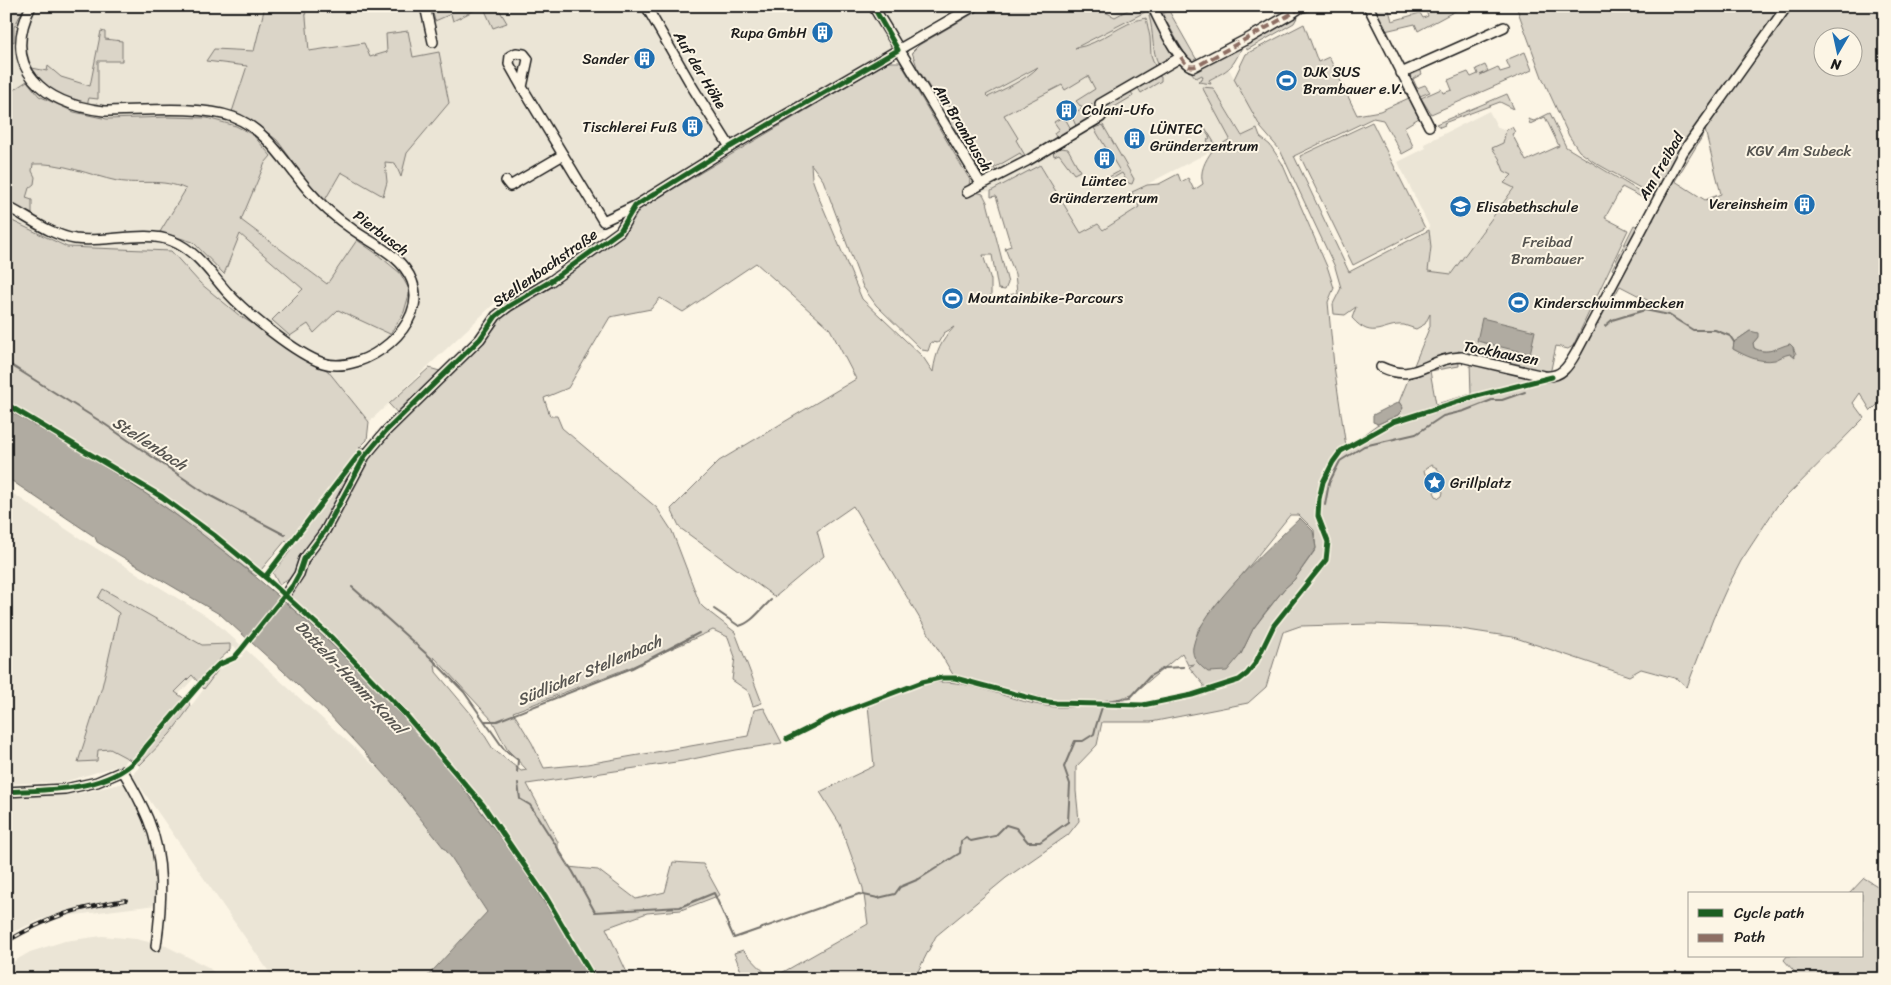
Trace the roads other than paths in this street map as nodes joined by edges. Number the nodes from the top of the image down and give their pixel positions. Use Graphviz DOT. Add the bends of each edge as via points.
graph roads {
  1 [pos="30,6"];
  2 [pos="426,6"];
  3 [pos="646,6"];
  4 [pos="873,6"];
  5 [pos="974,6"];
  6 [pos="1152,6"];
  7 [pos="1306,6"];
  8 [pos="1368,6"];
  9 [pos="1788,6"];
  10 [pos="1300,7"];
  11 [pos="1504,27"];
  12 [pos="433,42"];
  13 [pos="898,50"];
  14 [pos="1181,57"];
  15 [pos="1401,73"];
  16 [pos="522,87"];
  17 [pos="1429,126"];
  18 [pos="730,147"];
  19 [pos="563,155"];
  20 [pos="506,180"];
  21 [pos="981,184"];
  22 [pos="967,192"];
  23 [pos="6,206"];
  24 [pos="635,206"];
  25 [pos="1577,351"];
  26 [pos="1381,367"];
  27 [pos="287,592"];
  28 [pos="6,792"];
  29 [pos="156,946"];
  1 -- 23 [label="street, Pierbusch" via="22,24 20,48 27,71 42,89 91,110 206,111 244,122 264,137 324,206 401,264 412,281 414,303 398,336 383,349 353,363 324,363 266,327 237,303 199,258 171,240 155,237 74,238 55,232"];
  2 -- 12 [label="street"];
  3 -- 18 [label="street, Auf der Höhe"];
  4 -- 13 [label="street, Am Brambusch"];
  5 -- 13 [label="street, Stellenbachstraße"];
  6 -- 14 [label="street"];
  7 -- 10 [label="street"];
  8 -- 15 [label="street"];
  9 -- 25 [label="street, Am Freibad" via="1683,152"];
  10 -- 14 [label="street" via="1199,65 1187,66"];
  11 -- 15 [label="street"];
  13 -- 18 [label="street, Stellenbachstraße"];
  13 -- 21 [label="street, Am Brambusch"];
  14 -- 21 [label="street, Am Brambusch" via="1100,104 1101,117"];
  15 -- 17 [label="street"];
  16 -- 19 [label="street, Stellenbachstraße"];
  18 -- 24 [label="street, Stellenbachstraße"];
  19 -- 20 [label="street" via="510,186"];
  19 -- 24 [label="street, Stellenbachstraße" via="603,221"];
  21 -- 22 [label="street"];
  24 -- 27 [label="street, Stellenbachstraße" via="620,231 496,316 480,339 386,432 365,456"];
  25 -- 26 [label="street, Tockhausen" via="1561,374 1552,377 1461,358 1440,360 1410,374"];
  28 -- 29 [label="street" via="65,789 97,782 122,771 153,834 161,905"];
}
